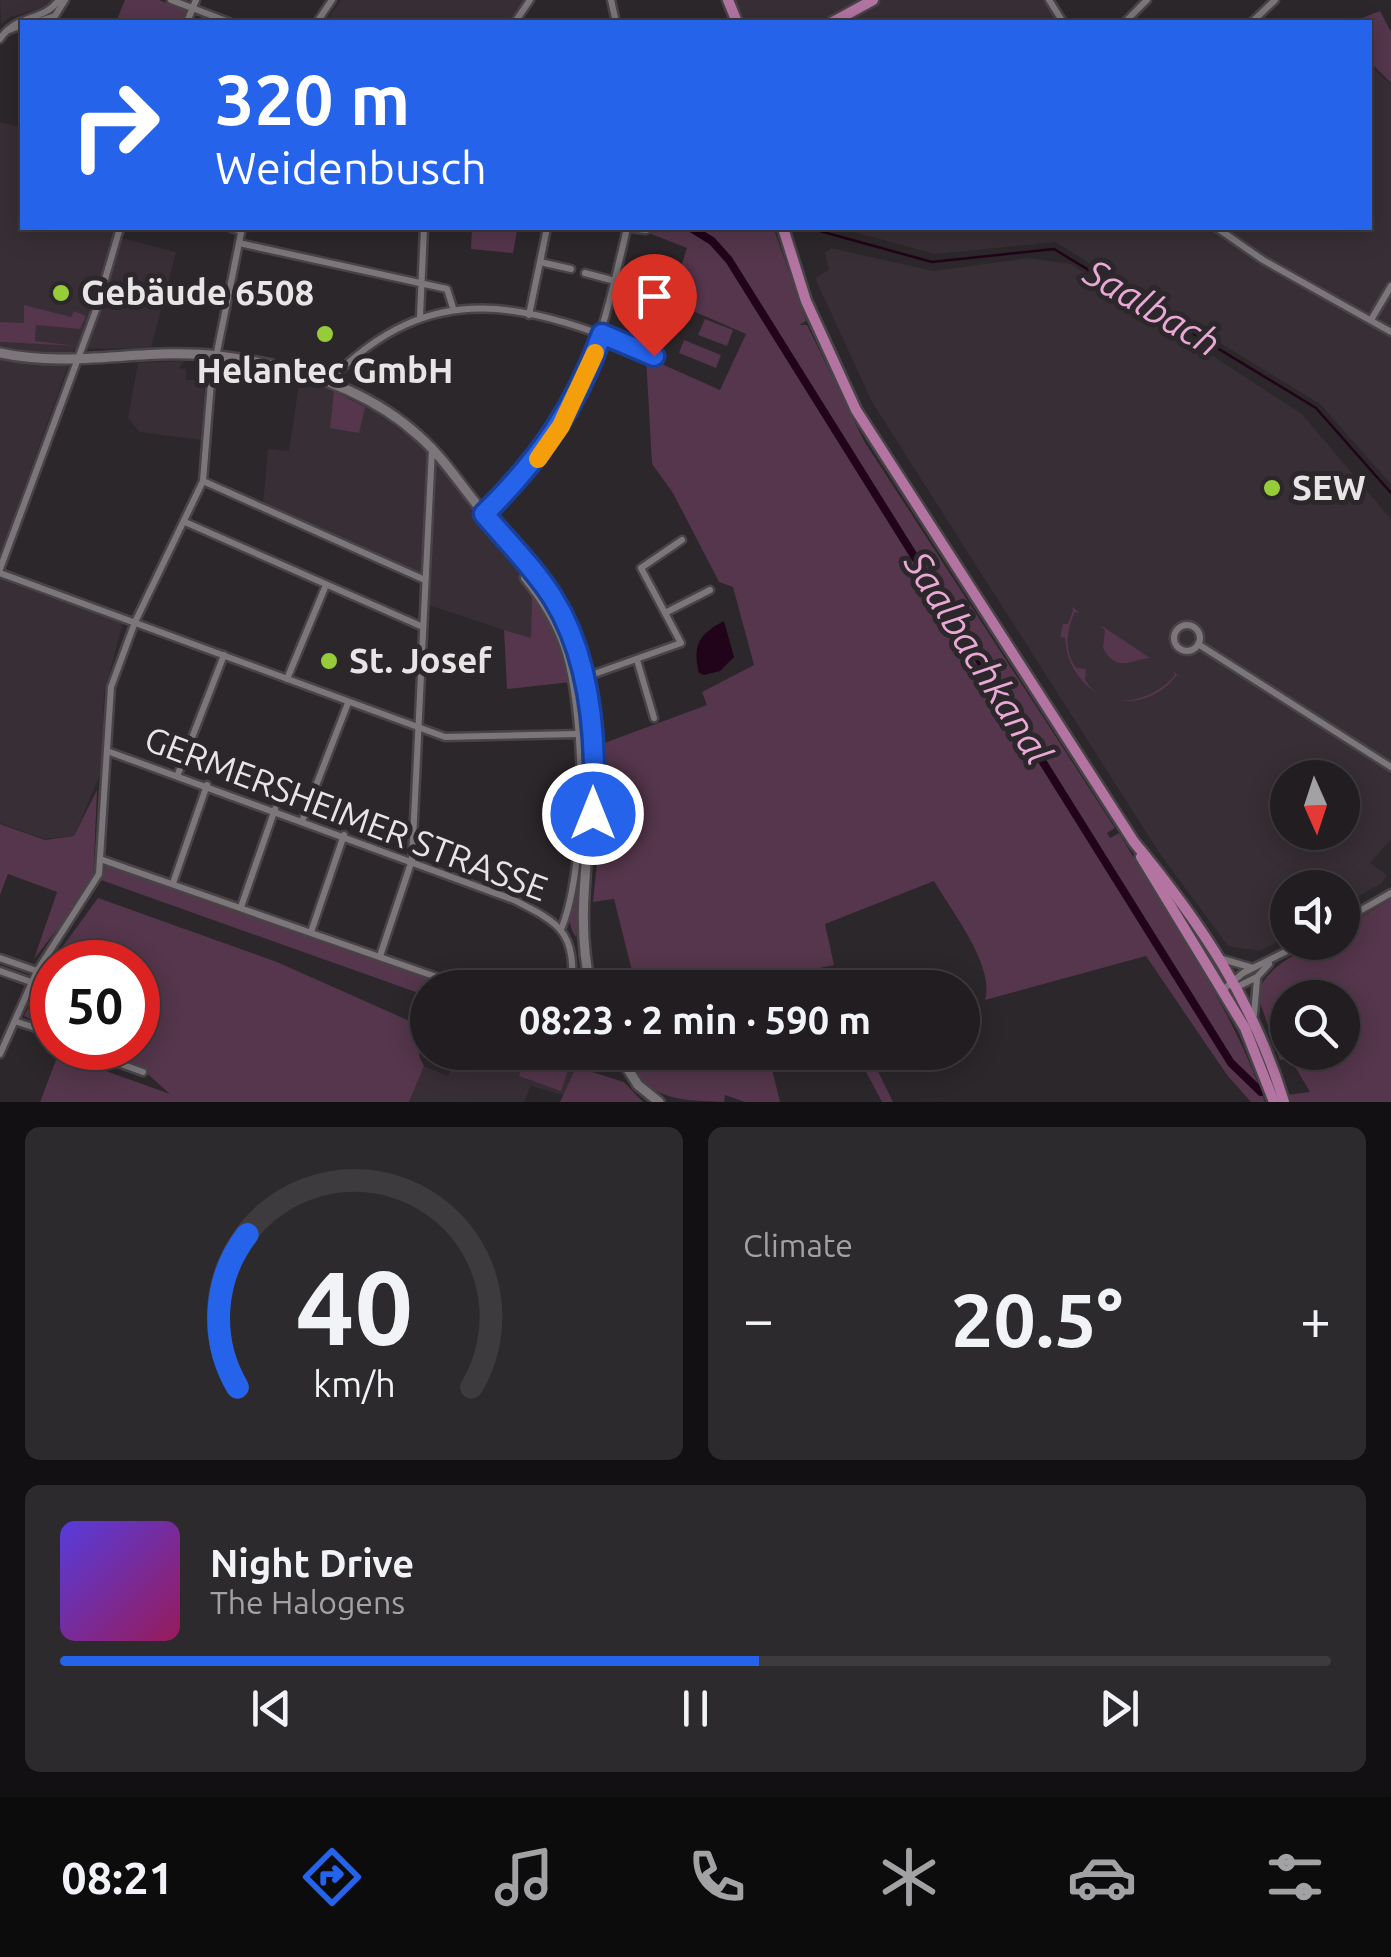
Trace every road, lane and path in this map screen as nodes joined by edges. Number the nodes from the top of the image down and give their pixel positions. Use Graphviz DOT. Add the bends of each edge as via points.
graph roads {
  1 [pos="62,0"];
  2 [pos="171,0"];
  3 [pos="873,0"];
  4 [pos="1147,0"];
  5 [pos="1274,0"];
  6 [pos="195,4"];
  7 [pos="21,20"];
  8 [pos="42,20"];
  9 [pos="226,20"];
  10 [pos="837,20"];
  11 [pos="1127,20"];
  12 [pos="1254,20"];
  13 [pos="119,230"];
  14 [pos="242,230"];
  15 [pos="424,230"];
  16 [pos="548,230"];
  17 [pos="628,230"];
  18 [pos="784,230"];
  19 [pos="1219,230"];
  20 [pos="238,243"];
  21 [pos="540,262"];
  22 [pos="571,269"];
  23 [pos="585,274"];
  24 [pos="615,281"];
  25 [pos="420,283"];
  26 [pos="1391,286"];
  27 [pos="453,308"];
  28 [pos="529,315"];
  29 [pos="420,316"];
  30 [pos="1371,320"];
  31 [pos="1391,332"];
  32 [pos="602,334"];
  33 [pos="0,353"];
  34 [pos="215,356"];
  35 [pos="654,356"];
  36 [pos="76,359"];
  37 [pos="328,382"];
  38 [pos="432,449"];
  39 [pos="202,481"];
  40 [pos="484,514"];
  41 [pos="185,522"];
  42 [pos="682,540"];
  43 [pos="528,566"];
  44 [pos="0,571"];
  45 [pos="425,580"];
  46 [pos="326,585"];
  47 [pos="710,590"];
  48 [pos="665,613"];
  49 [pos="135,622"];
  50 [pos="423,627"];
  51 [pos="1198,644"];
  52 [pos="224,655"];
  53 [pos="637,660"];
  54 [pos="583,678"];
  55 [pos="287,680"];
  56 [pos="348,703"];
  57 [pos="654,718"];
  58 [pos="418,729"];
  59 [pos="578,734"];
  60 [pos="107,752"];
  61 [pos="1391,767"];
  62 [pos="178,774"];
  63 [pos="208,785"];
  64 [pos="275,809"];
  65 [pos="303,819"];
  66 [pos="344,835"];
  67 [pos="1134,842"];
  68 [pos="100,859"];
  69 [pos="412,860"];
  70 [pos="174,884"];
  71 [pos="1391,893"];
  72 [pos="241,908"];
  73 [pos="1360,911"];
  74 [pos="562,928"];
  75 [pos="312,932"];
  76 [pos="57,940"];
  77 [pos="571,944"];
  78 [pos="584,944"];
  79 [pos="380,956"];
  80 [pos="0,958"];
  81 [pos="1221,958"];
  82 [pos="1274,960"];
  83 [pos="1269,963"];
  84 [pos="1254,968"];
  85 [pos="30,969"];
  86 [pos="418,970"];
  87 [pos="572,970"];
  88 [pos="588,970"];
  89 [pos="0,971"];
  90 [pos="1257,978"];
  91 [pos="30,982"];
  92 [pos="1236,984"];
  93 [pos="30,985"];
  94 [pos="1224,989"];
  95 [pos="1254,1018"];
  96 [pos="18,1022"];
  97 [pos="30,1026"];
  98 [pos="0,1054"];
  99 [pos="138,1070"];
  100 [pos="628,1070"];
  101 [pos="144,1072"];
  102 [pos="659,1102"];
  103 [pos="1274,1102"];
  104 [pos="1284,1102"];
  1 -- 7 [label="street" via="47,13"];
  1 -- 8 [label="street" via="55,16"];
  2 -- 6 [label="street"];
  3 -- 10 [label="main road"];
  4 -- 11 [label="street"];
  5 -- 12 [label="street"];
  6 -- 9 [label="street"];
  13 -- 36 [label="street"];
  14 -- 20 [label="street"];
  15 -- 25 [label="street"];
  16 -- 21 [label="street"];
  17 -- 24 [label="street"];
  18 -- 67 [label="main road" via="806,301 856,410"];
  19 -- 30 [label="street"];
  20 -- 25 [label="street"];
  20 -- 34 [label="street"];
  21 -- 22 [label="street"];
  21 -- 28 [label="street"];
  23 -- 24 [label="street"];
  24 -- 32 [label="street"];
  25 -- 27 [label="street" via="450,292"];
  25 -- 29 [label="street"];
  26 -- 30 [label="street"];
  27 -- 28 [label="street"];
  27 -- 29 [label="street"];
  28 -- 32 [label="street"];
  29 -- 37 [label="street" via="384,333"];
  30 -- 31 [label="street"];
  32 -- 35 [label="street"];
  32 -- 40 [label="street" via="561,426"];
  33 -- 36 [label="main road"];
  34 -- 36 [label="main road"];
  34 -- 37 [label="main road"];
  34 -- 39 [label="street"];
  36 -- 44 [label="street"];
  37 -- 38 [label="main road" via="397,418"];
  38 -- 40 [label="main road"];
  38 -- 45 [label="street"];
  39 -- 41 [label="street"];
  39 -- 45 [label="street"];
  40 -- 43 [label="main road"];
  41 -- 46 [label="street"];
  41 -- 49 [label="street"];
  42 -- 48 [label="street" via="641,568"];
  43 -- 54 [label="main road" via="570,630"];
  43 -- 59 [label="street" via="524,578 544,601 566,656"];
  44 -- 49 [label="street"];
  45 -- 50 [label="street"];
  46 -- 50 [label="street"];
  46 -- 55 [label="street"];
  47 -- 48 [label="street"];
  48 -- 53 [label="street" via="680,643"];
  49 -- 52 [label="street"];
  49 -- 60 [label="street" via="111,687"];
  50 -- 58 [label="street"];
  51 -- 51 [label="street" via="1194,627 1176,632 1179,648"];
  51 -- 61 [label="street"];
  52 -- 55 [label="street"];
  52 -- 62 [label="street"];
  53 -- 54 [label="street"];
  53 -- 57 [label="street"];
  54 -- 78 [label="main road" via="594,792"];
  55 -- 56 [label="street"];
  56 -- 58 [label="street"];
  56 -- 65 [label="street"];
  58 -- 59 [label="street" via="464,739"];
  58 -- 69 [label="street"];
  59 -- 74 [label="street" via="577,837"];
  60 -- 62 [label="street, GERMERSHEIMER STRASSE"];
  60 -- 68 [label="street"];
  62 -- 63 [label="street, GERMERSHEIMER STRASSE"];
  63 -- 64 [label="street, GERMERSHEIMER STRASSE"];
  63 -- 70 [label="street"];
  64 -- 65 [label="street, GERMERSHEIMER STRASSE"];
  64 -- 72 [label="street"];
  65 -- 66 [label="street, GERMERSHEIMER STRASSE"];
  66 -- 69 [label="street, GERMERSHEIMER STRASSE"];
  66 -- 75 [label="street"];
  67 -- 81 [label="main road"];
  67 -- 94 [label="main road"];
  68 -- 70 [label="street"];
  68 -- 76 [label="street" via="92,890"];
  69 -- 74 [label="street, GERMERSHEIMER STRASSE" via="514,900"];
  69 -- 79 [label="street"];
  70 -- 72 [label="street"];
  71 -- 73 [label="street"];
  72 -- 75 [label="street"];
  74 -- 77 [label="street, GERMERSHEIMER STRASSE"];
  75 -- 79 [label="street"];
  77 -- 78 [label="street"];
  77 -- 87 [label="street, GERMERSHEIMER STRASSE"];
  78 -- 88 [label="main road"];
  79 -- 86 [label="street"];
  80 -- 85 [label="street"];
  81 -- 84 [label="street"];
  81 -- 92 [label="main road"];
  82 -- 83 [label="street"];
  83 -- 84 [label="street"];
  83 -- 90 [label="street"];
  84 -- 92 [label="street"];
  89 -- 91 [label="street"];
  90 -- 92 [label="street"];
  90 -- 95 [label="street"];
  92 -- 94 [label="street"];
  92 -- 95 [label="main road"];
  93 -- 96 [label="street"];
  94 -- 103 [label="main road"];
  95 -- 104 [label="main road"];
  96 -- 97 [label="street"];
  96 -- 98 [label="street"];
  99 -- 101 [label="street"];
  100 -- 102 [label="main road"];
}
